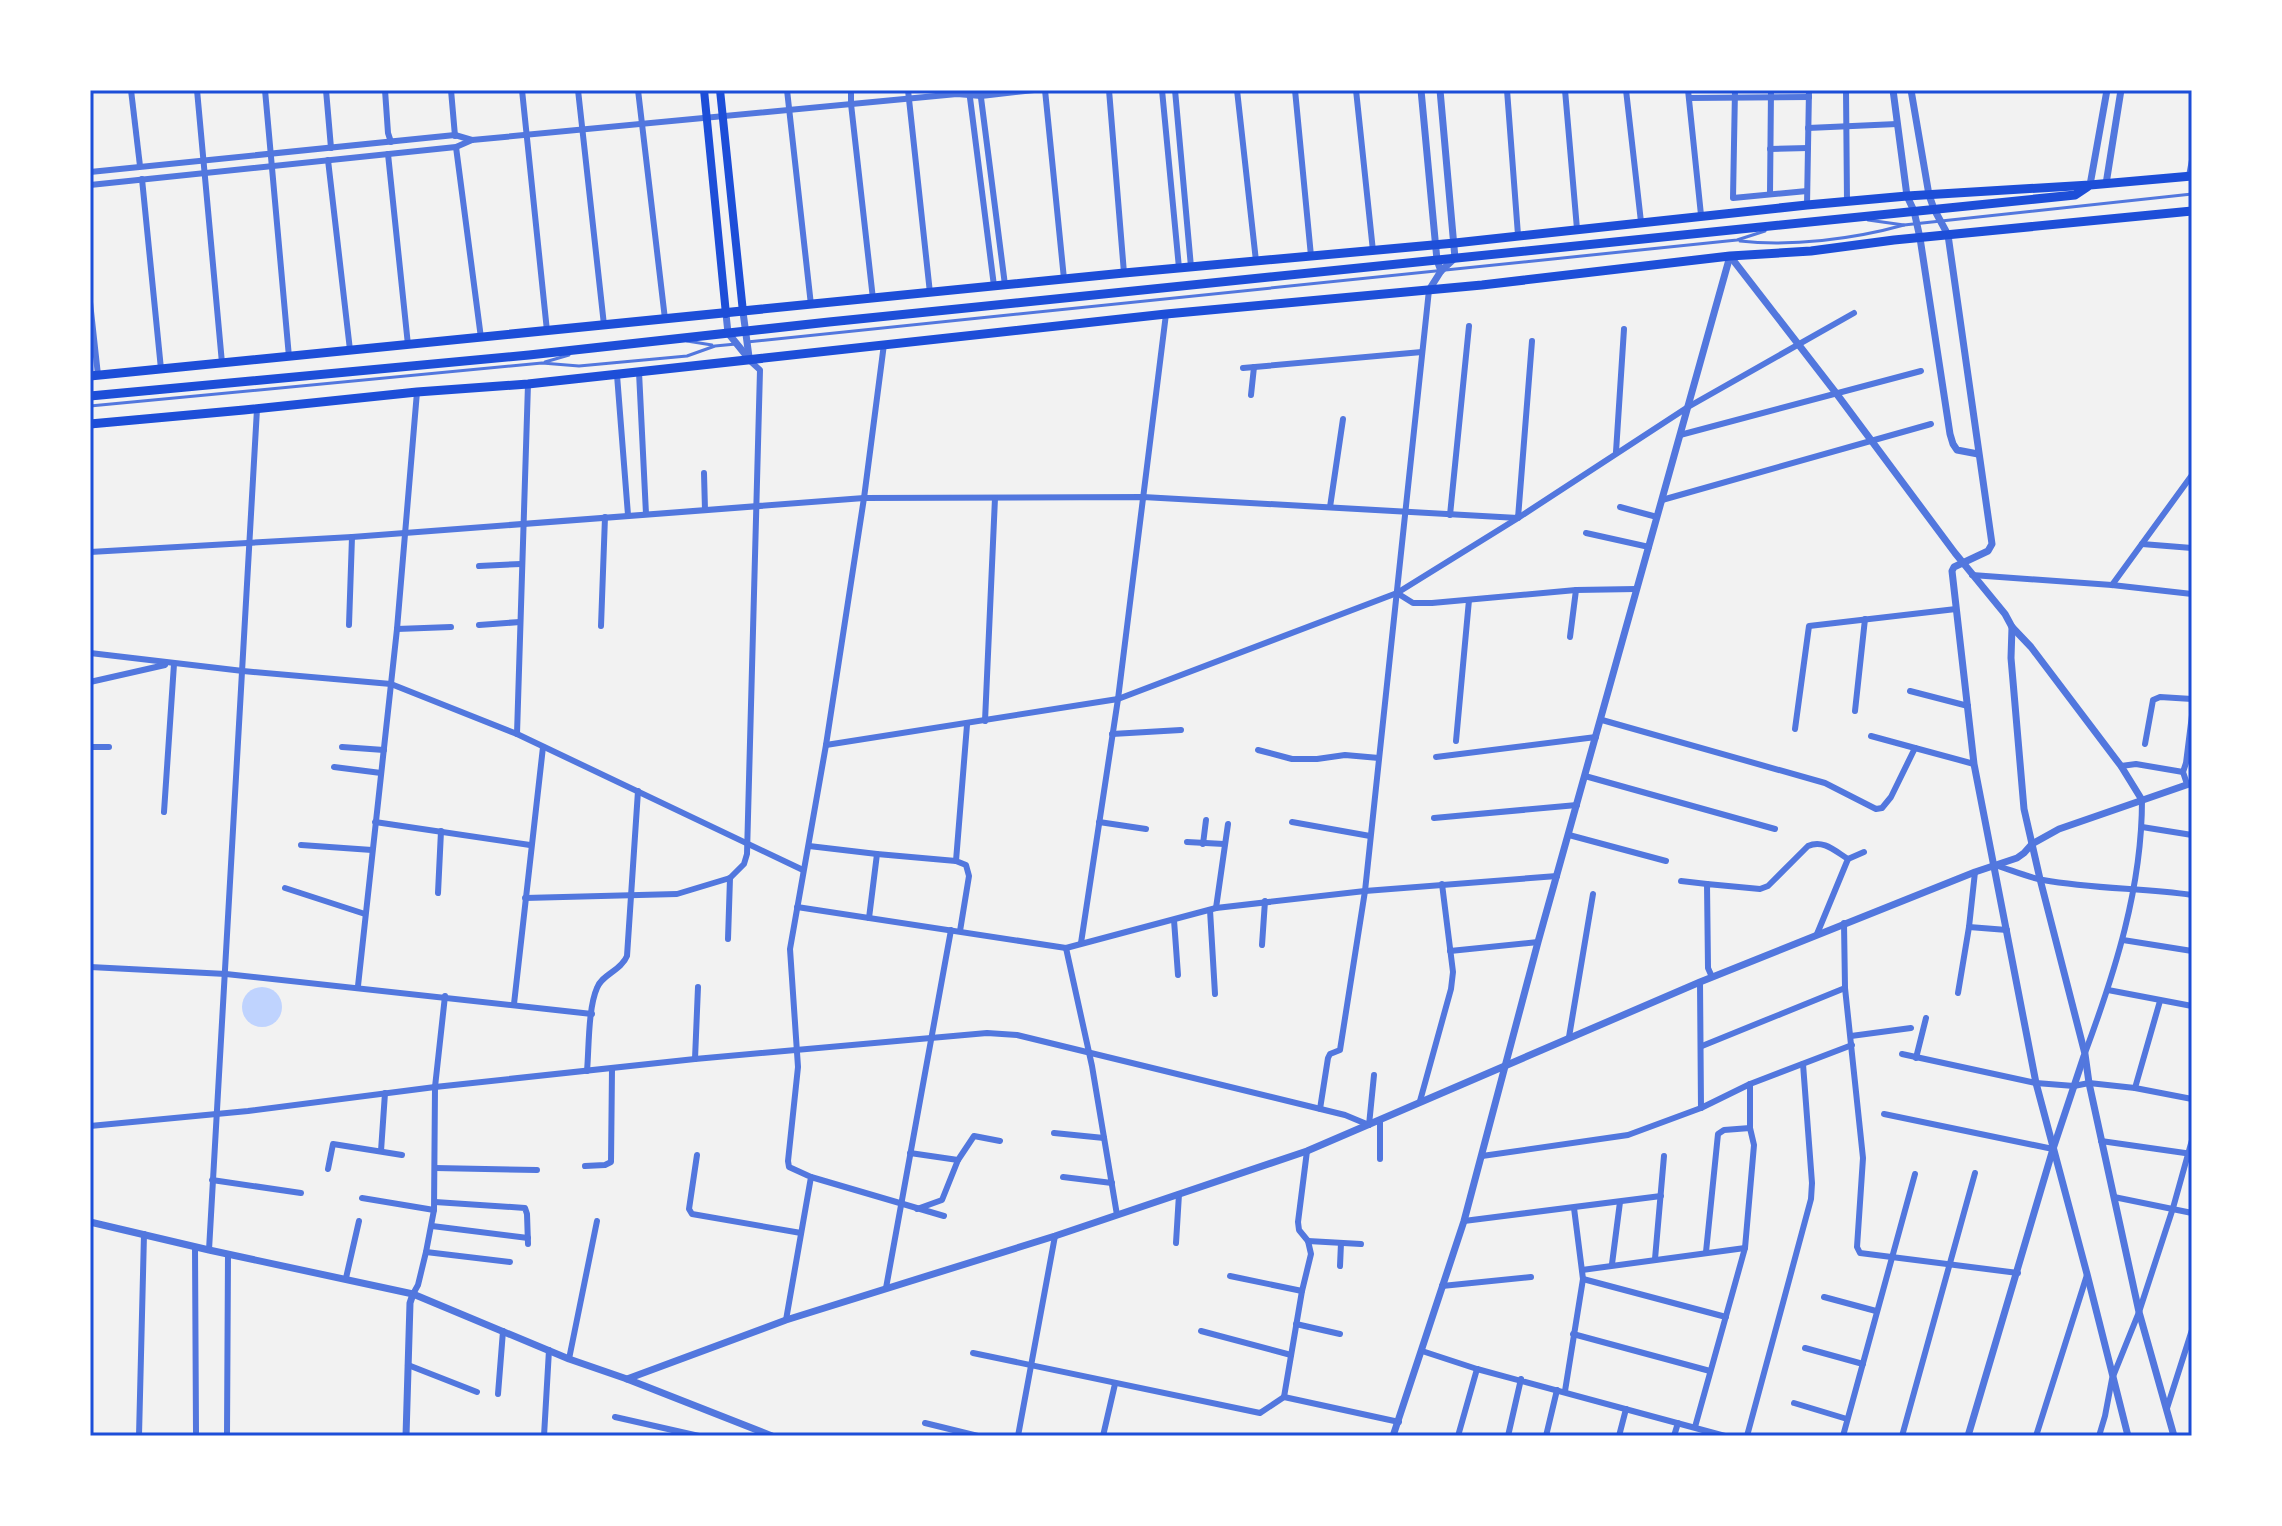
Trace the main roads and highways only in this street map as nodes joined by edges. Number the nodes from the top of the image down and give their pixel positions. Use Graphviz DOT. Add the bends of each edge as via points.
graph roads {
  1 [pos="704,90"];
  2 [pos="720,90"];
  3 [pos="2190,176"];
  4 [pos="2090,185"];
  5 [pos="2192,211"];
  6 [pos="743,312"];
  7 [pos="726,314"];
  8 [pos="94,375"];
  9 [pos="90,396"];
  10 [pos="90,424"];
  1 -- 7 [label="main road"];
  2 -- 6 [label="main road"];
  3 -- 4 [label="main road"];
  4 -- 6 [label="main road" via="1807,205"];
  4 -- 9 [label="main road" via="2075,195"];
  5 -- 10 [label="main road" via="617,375"];
  6 -- 7 [label="main road"];
  7 -- 8 [label="main road"];
}
